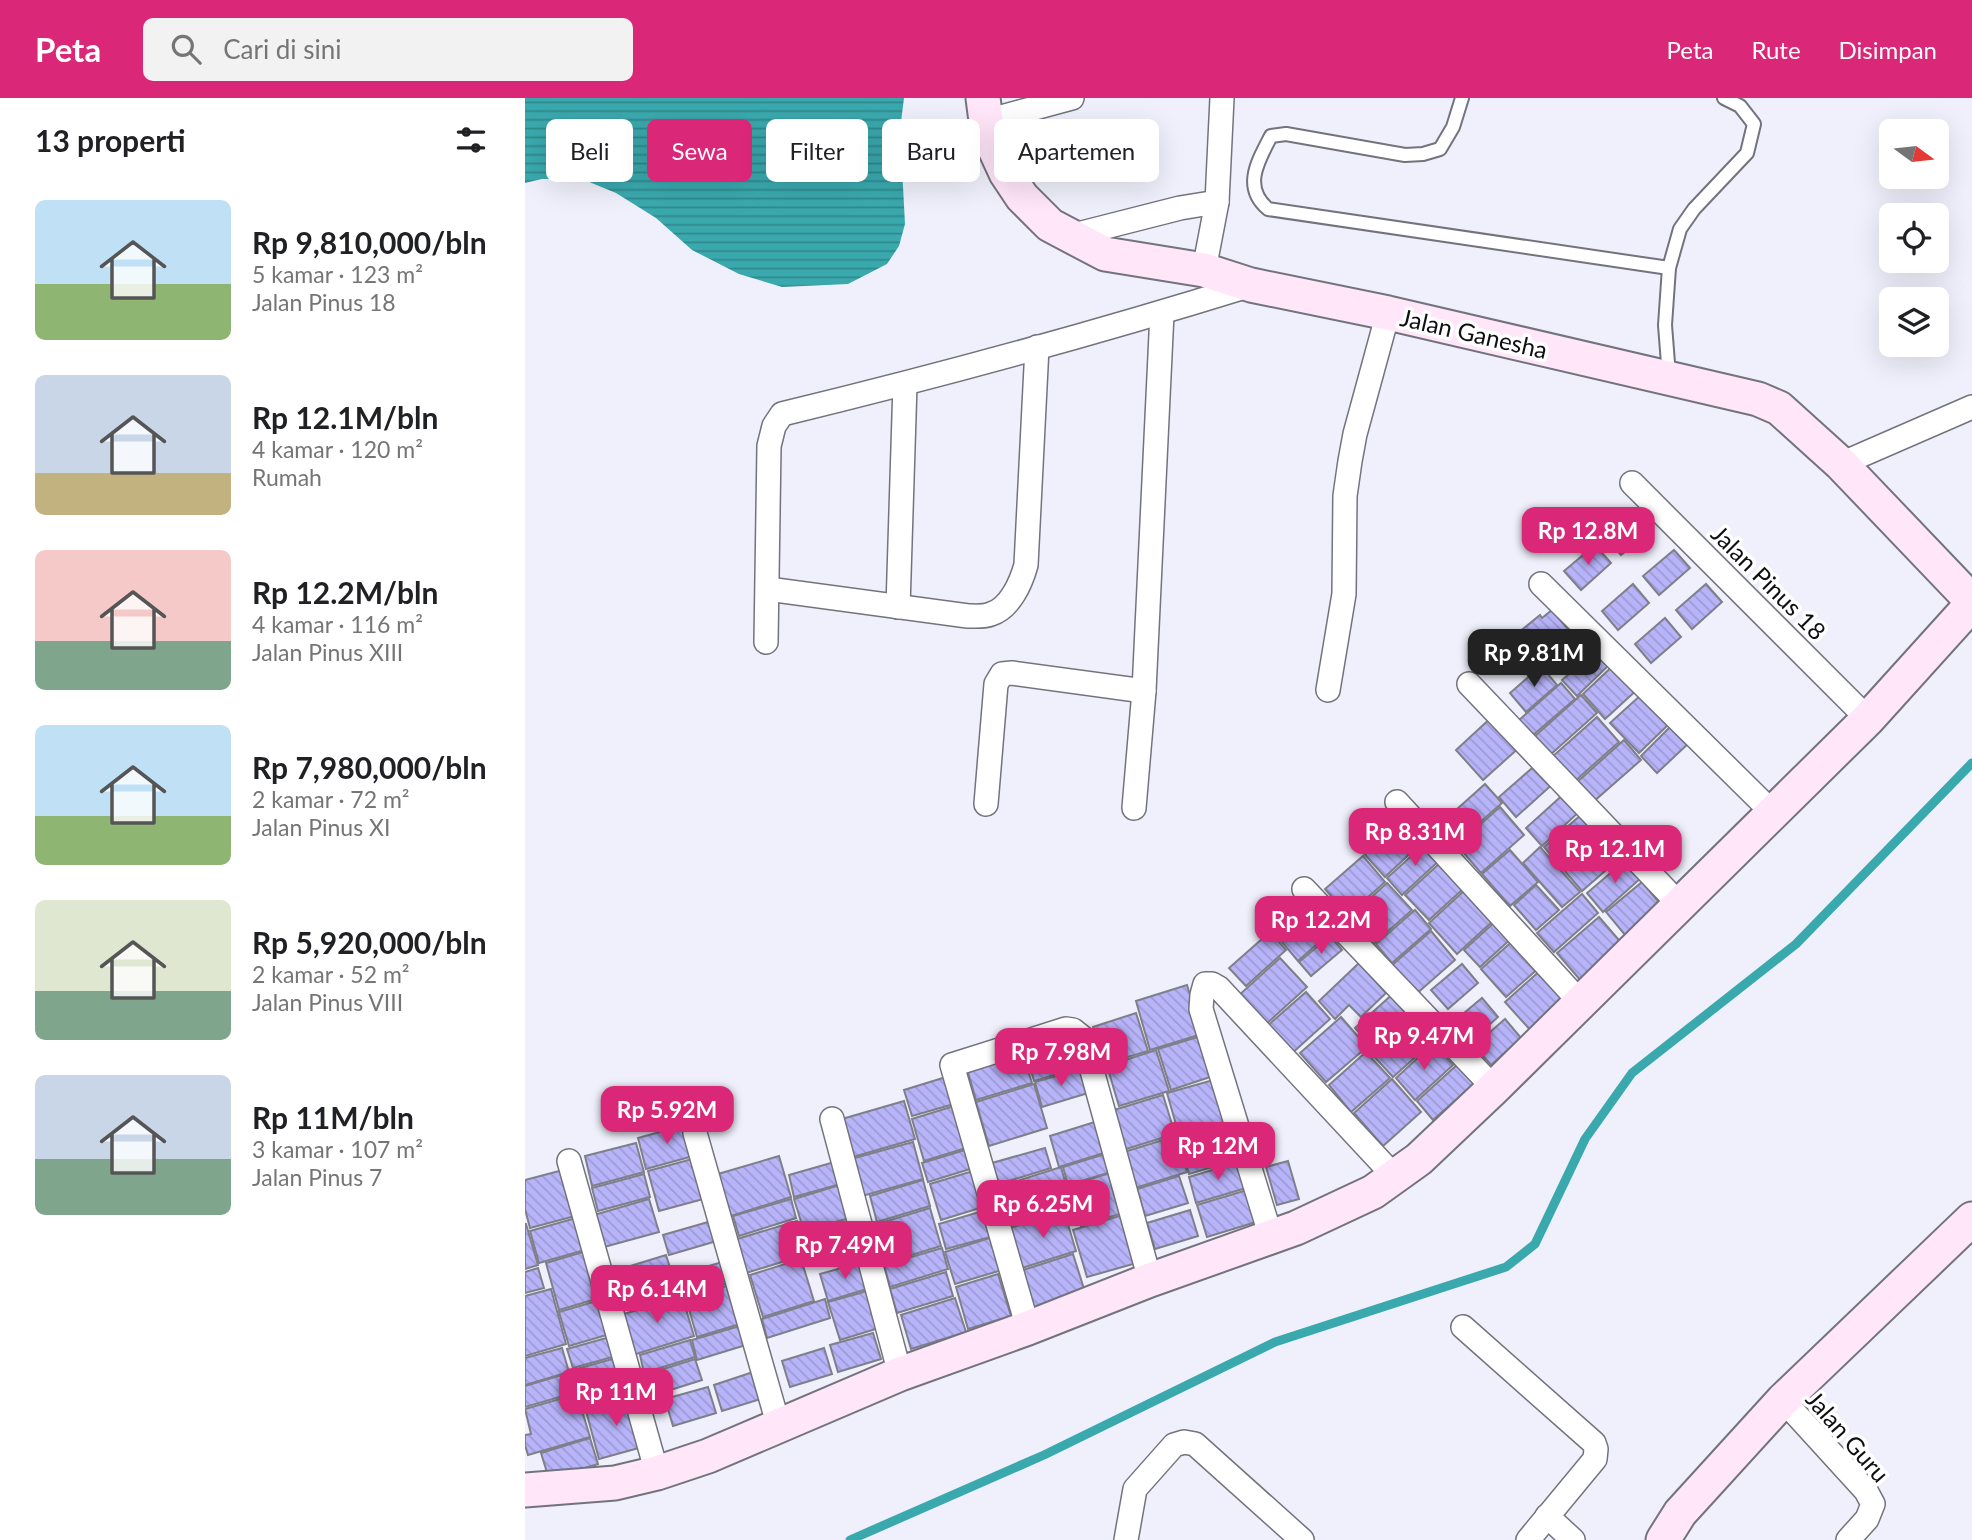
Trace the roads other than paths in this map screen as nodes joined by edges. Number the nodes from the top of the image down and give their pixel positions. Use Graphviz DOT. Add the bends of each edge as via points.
graph roads {
  1 [pos="1072,98"];
  2 [pos="1222,98"];
  3 [pos="1462,98"];
  4 [pos="1724,98"];
  5 [pos="984,109"];
  6 [pos="1217,202"];
  7 [pos="1070,236"];
  8 [pos="1669,268"];
  9 [pos="1205,270"];
  10 [pos="1251,285"];
  11 [pos="1162,313"];
  12 [pos="1388,313"];
  13 [pos="1037,346"];
  14 [pos="1669,378"];
  15 [pos="905,384"];
  16 [pos="1972,407"];
  17 [pos="1841,464"];
  18 [pos="1632,483"];
  19 [pos="1541,584"];
  20 [pos="768,589"];
  21 [pos="1972,602"];
  22 [pos="898,607"];
  23 [pos="767,642"];
  24 [pos="1469,684"];
  25 [pos="1328,690"];
  26 [pos="1143,691"];
  27 [pos="1868,719"];
  28 [pos="1397,802"];
  29 [pos="986,804"];
  30 [pos="1134,808"];
  31 [pos="1773,813"];
  32 [pos="1304,889"];
  33 [pos="1680,905"];
  34 [pos="1581,1003"];
  35 [pos="1494,1088"];
  36 [pos="832,1119"];
  37 [pos="695,1133"];
  38 [pos="569,1161"];
  39 [pos="1395,1177"];
  40 [pos="1968,1231"];
  41 [pos="1271,1237"];
  42 [pos="1150,1280"];
  43 [pos="1463,1327"];
  44 [pos="1028,1328"];
  45 [pos="900,1374"];
  46 [pos="1783,1400"];
  47 [pos="779,1427"];
  48 [pos="657,1474"];
  49 [pos="525,1490"];
  50 [pos="1547,1516"];
  51 [pos="1126,1540"];
  52 [pos="1301,1540"];
  53 [pos="1528,1540"];
  54 [pos="1573,1540"];
  55 [pos="1663,1540"];
  56 [pos="1848,1540"];
  1 -- 5 [label="street"];
  2 -- 6 [label="street"];
  3 -- 8 [label="lane" via="1440,149 1423,154 1405,155 1286,134 1271,136 1258,160 1253,183 1258,200 1268,209"];
  4 -- 8 [label="lane" via="1740,106 1754,124 1747,153 1680,229"];
  5 -- 7 [label="street, Jalan Ganesha" via="994,147 1022,197 1049,225"];
  6 -- 7 [label="street"];
  6 -- 9 [label="street"];
  7 -- 9 [label="street, Jalan Ganesha" via="1105,254"];
  8 -- 14 [label="lane" via="1665,325"];
  9 -- 10 [label="street, Jalan Ganesha"];
  10 -- 11 [label="street"];
  10 -- 12 [label="street, Jalan Ganesha"];
  11 -- 13 [label="street"];
  11 -- 26 [label="street"];
  12 -- 14 [label="street, Jalan Ganesha"];
  12 -- 25 [label="street" via="1348,472 1344,594"];
  13 -- 15 [label="street"];
  13 -- 22 [label="street" via="1026,565 1020,584 992,614 968,616"];
  14 -- 17 [label="street, Jalan Ganesha" via="1779,408"];
  15 -- 20 [label="street" via="782,414 769,446"];
  15 -- 22 [label="street"];
  16 -- 17 [label="street"];
  17 -- 21 [label="street, Jalan Ganesha"];
  18 -- 27 [label="street, Jalan Pinus 18"];
  19 -- 31 [label="street"];
  20 -- 22 [label="street"];
  20 -- 23 [label="street"];
  21 -- 27 [label="street"];
  24 -- 33 [label="street"];
  26 -- 29 [label="street" via="1002,674 996,684"];
  26 -- 30 [label="street"];
  27 -- 31 [label="street"];
  28 -- 34 [label="street"];
  31 -- 33 [label="street"];
  32 -- 35 [label="street"];
  33 -- 34 [label="street"];
  34 -- 35 [label="street"];
  35 -- 39 [label="street"];
  36 -- 45 [label="street"];
  37 -- 47 [label="street"];
  38 -- 48 [label="street"];
  39 -- 41 [label="street" via="1373,1192"];
  39 -- 41 [label="street" via="1219,988 1205,984 1201,1009"];
  40 -- 46 [label="street"];
  41 -- 42 [label="street"];
  42 -- 44 [label="street"];
  42 -- 44 [label="street" via="1083,1038 1066,1029 951,1065"];
  43 -- 50 [label="street" via="1594,1443 1595,1459"];
  44 -- 45 [label="street"];
  45 -- 47 [label="street"];
  46 -- 55 [label="street" via="1680,1513"];
  46 -- 56 [label="street, Jalan Guru" via="1873,1503 1867,1519"];
  47 -- 48 [label="street"];
  48 -- 49 [label="street" via="615,1483"];
  50 -- 53 [label="street"];
  50 -- 54 [label="street"];
  51 -- 52 [label="street" via="1135,1489 1174,1445 1184,1442 1195,1444"];
}
